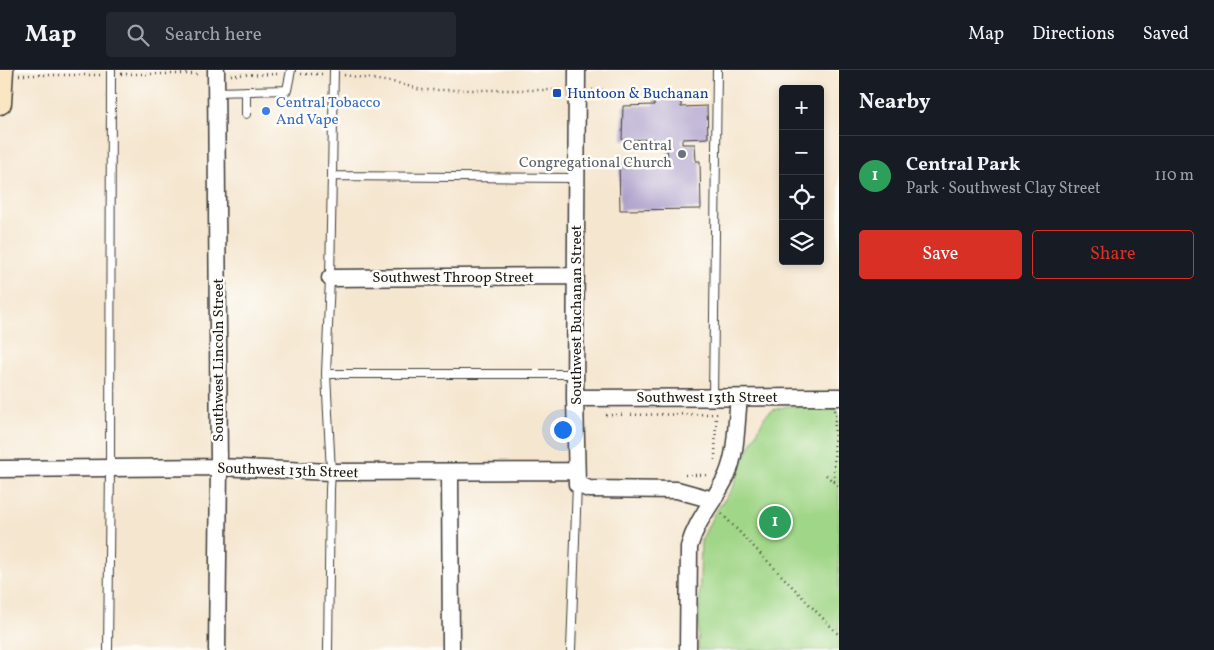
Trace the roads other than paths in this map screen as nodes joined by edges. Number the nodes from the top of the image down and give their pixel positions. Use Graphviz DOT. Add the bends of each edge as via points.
graph roads {
  1 [pos="577,70"];
  2 [pos="717,70"];
  3 [pos="111,72"];
  4 [pos="216,72"];
  5 [pos="291,72"];
  6 [pos="334,72"];
  7 [pos="1,83"];
  8 [pos="246,91"];
  9 [pos="216,92"];
  10 [pos="0,104"];
  11 [pos="246,114"];
  12 [pos="332,176"];
  13 [pos="576,178"];
  14 [pos="576,276"];
  15 [pos="330,278"];
  16 [pos="326,374"];
  17 [pos="576,374"];
  18 [pos="575,398"];
  19 [pos="713,398"];
  20 [pos="740,398"];
  21 [pos="837,404"];
  22 [pos="219,467"];
  23 [pos="110,468"];
  24 [pos="0,469"];
  25 [pos="331,472"];
  26 [pos="450,472"];
  27 [pos="576,478"];
  28 [pos="717,507"];
  29 [pos="108,650"];
  30 [pos="217,650"];
  31 [pos="328,650"];
  32 [pos="451,650"];
  33 [pos="571,650"];
  34 [pos="688,650"];
  1 -- 13 [label="street, Southwest Buchanan Street"];
  2 -- 19 [label="lane"];
  3 -- 23 [label="lane"];
  4 -- 9 [label="street, Southwest Lincoln Street"];
  5 -- 8 [label="lane" via="287,90"];
  6 -- 12 [label="lane"];
  7 -- 10 [label="main road"];
  8 -- 9 [label="lane"];
  8 -- 11 [label="lane"];
  9 -- 22 [label="street, Southwest Lincoln Street"];
  12 -- 13 [label="lane"];
  12 -- 15 [label="lane"];
  13 -- 14 [label="street, Southwest Buchanan Street"];
  14 -- 15 [label="street, Southwest Throop Street"];
  14 -- 17 [label="street, Southwest Buchanan Street"];
  15 -- 16 [label="lane"];
  16 -- 17 [label="lane"];
  16 -- 25 [label="lane"];
  17 -- 18 [label="street, Southwest Buchanan Street"];
  18 -- 19 [label="street, Southwest 13th Street"];
  18 -- 27 [label="street, Southwest Buchanan Street"];
  19 -- 20 [label="street, Southwest 13th Street"];
  20 -- 21 [label="street, Southwest 13th Street"];
  20 -- 28 [label="street" via="728,472"];
  22 -- 23 [label="street, Southwest 13th Street"];
  22 -- 25 [label="street, Southwest 13th Street"];
  22 -- 30 [label="street, Southwest Lincoln Street"];
  23 -- 24 [label="street, Southwest 13th Street"];
  23 -- 29 [label="lane"];
  25 -- 26 [label="street, Southwest 13th Street"];
  25 -- 31 [label="lane"];
  26 -- 27 [label="street, Southwest 13th Street"];
  26 -- 32 [label="street"];
  27 -- 28 [label="street, Southwest 13th Street" via="589,489 677,490"];
  27 -- 33 [label="lane, Southwest Buchanan Street"];
  28 -- 34 [label="street" via="701,516 689,547"];
}
